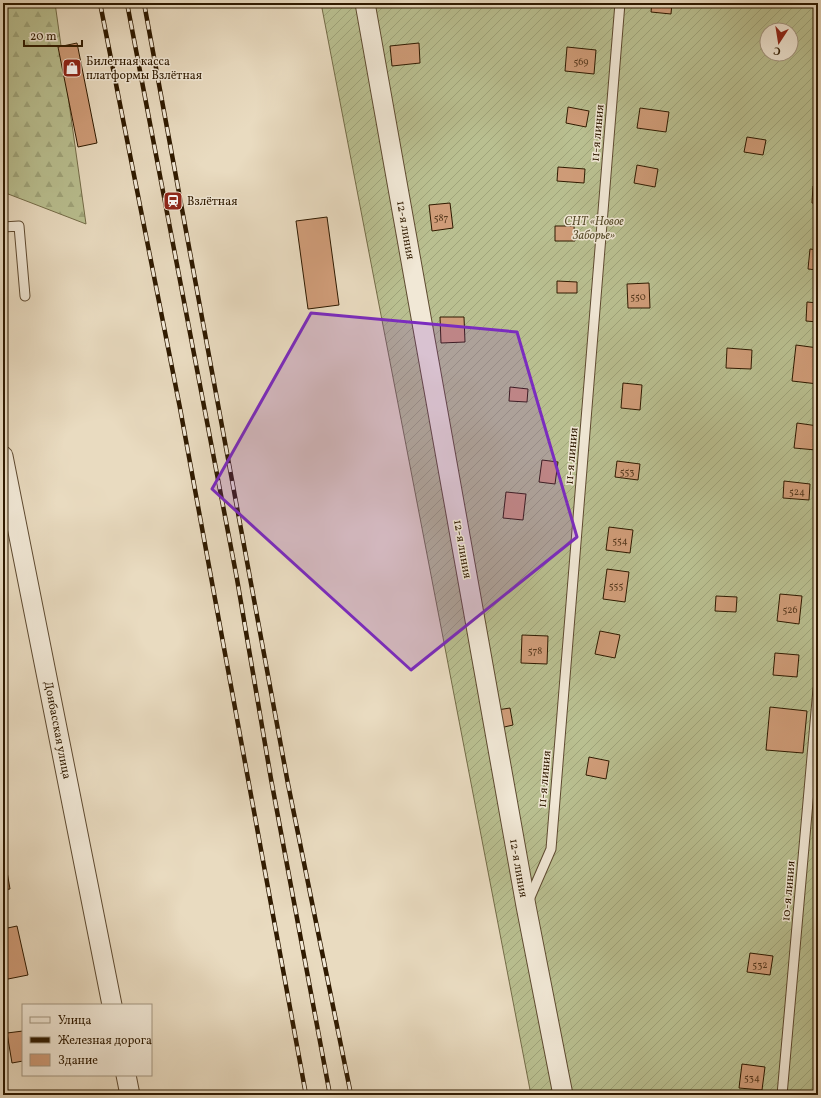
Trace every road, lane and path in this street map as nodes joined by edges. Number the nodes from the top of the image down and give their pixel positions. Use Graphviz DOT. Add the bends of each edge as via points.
graph roads {
  1 [pos="365,3"];
  2 [pos="620,3"];
  3 [pos="3,227"];
  4 [pos="24,296"];
  5 [pos="3,456"];
  6 [pos="818,689"];
  7 [pos="526,906"];
  8 [pos="112,1004"];
  9 [pos="126,1076"];
  10 [pos="130,1095"];
  11 [pos="563,1095"];
  12 [pos="782,1095"];
  1 -- 7 [label="street, 12-я линия"];
  2 -- 7 [label="lane, 11-я линия" via="551,849"];
  3 -- 4 [label="lane" via="19,226"];
  5 -- 8 [label="street, Донбасская улица"];
  6 -- 12 [label="lane, 10-я линия"];
  7 -- 11 [label="street, 12-я линия"];
  9 -- 10 [label="street"];
}
